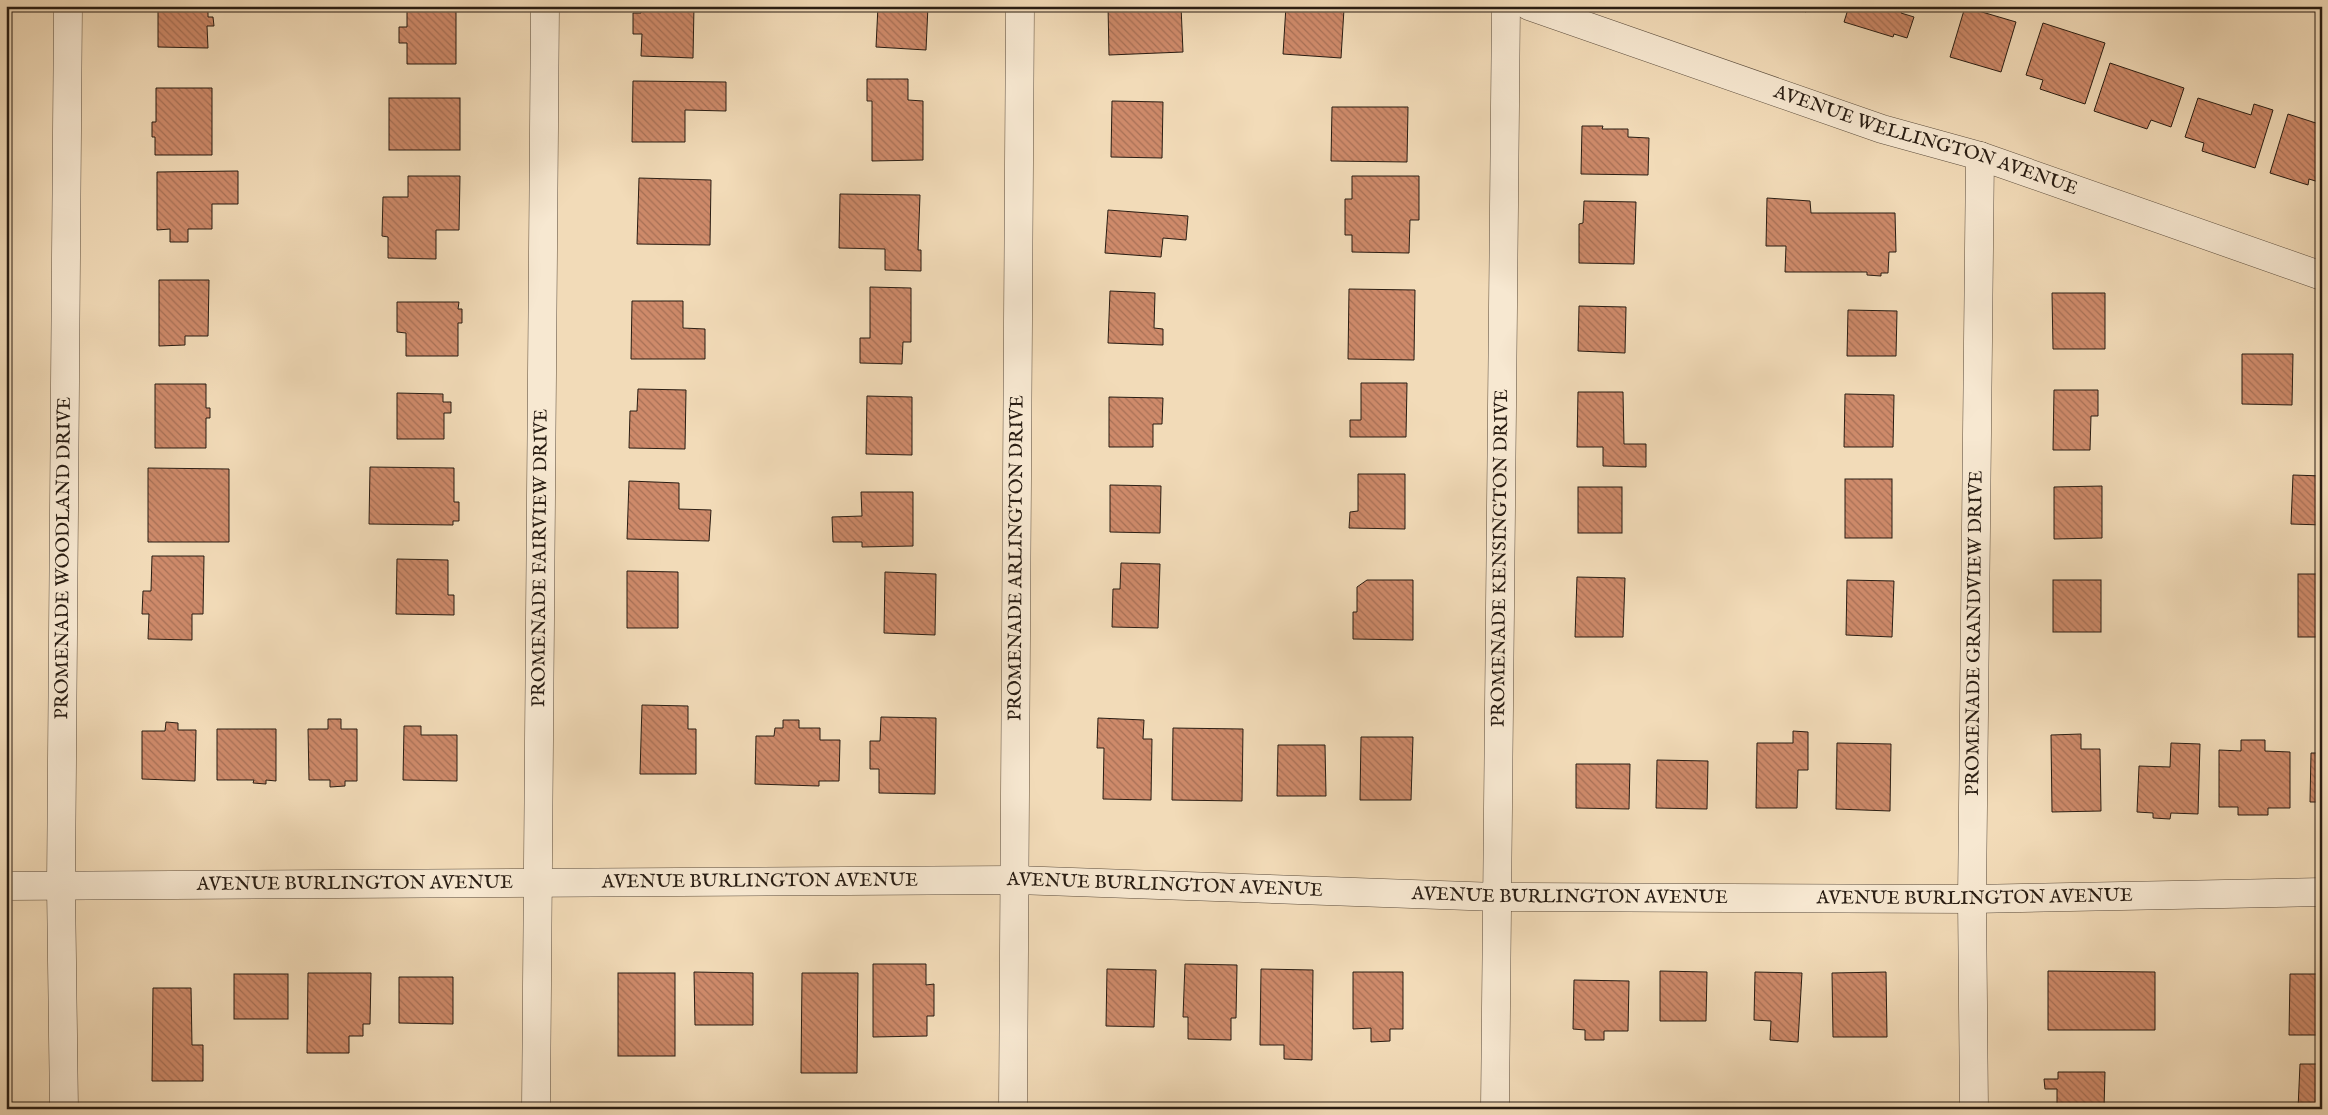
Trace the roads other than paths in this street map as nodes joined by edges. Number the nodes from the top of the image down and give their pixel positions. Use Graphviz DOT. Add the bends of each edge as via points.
graph roads {
  1 [pos="68,6"];
  2 [pos="545,6"];
  3 [pos="1020,6"];
  4 [pos="1506,6"];
  5 [pos="1529,6"];
  6 [pos="1980,156"];
  7 [pos="2322,276"];
  8 [pos="1014,880"];
  9 [pos="538,884"];
  10 [pos="6,886"];
  11 [pos="61,887"];
  12 [pos="2322,892"];
  13 [pos="1497,897"];
  14 [pos="1972,899"];
  15 [pos="64,1109"];
  16 [pos="536,1109"];
  17 [pos="1013,1109"];
  18 [pos="1495,1109"];
  19 [pos="1974,1109"];
  1 -- 11 [label="street, PROMENADE WOODLAND DRIVE"];
  2 -- 9 [label="street, PROMENADE FAIRVIEW DRIVE"];
  3 -- 8 [label="street, PROMENADE ARLINGTON DRIVE"];
  4 -- 13 [label="street, PROMENADE KENSINGTON DRIVE"];
  5 -- 6 [label="street, AVENUE WELLINGTON AVENUE" via="1882,129"];
  6 -- 7 [label="street, AVENUE WELLINGTON AVENUE"];
  6 -- 14 [label="street, PROMENADE GRANDVIEW DRIVE"];
  8 -- 9 [label="street, AVENUE BURLINGTON AVENUE"];
  8 -- 13 [label="street, AVENUE BURLINGTON AVENUE"];
  8 -- 17 [label="street, PROMENADE ARLINGTON DRIVE"];
  9 -- 11 [label="street, AVENUE BURLINGTON AVENUE"];
  9 -- 16 [label="street, PROMENADE FAIRVIEW DRIVE"];
  10 -- 11 [label="street, AVENUE BURLINGTON AVENUE"];
  11 -- 15 [label="street, PROMENADE WOODLAND DRIVE"];
  12 -- 14 [label="street, AVENUE BURLINGTON AVENUE"];
  13 -- 14 [label="street, AVENUE BURLINGTON AVENUE"];
  13 -- 18 [label="street, PROMENADE KENSINGTON DRIVE"];
  14 -- 19 [label="street, PROMENADE GRANDVIEW DRIVE"];
}
